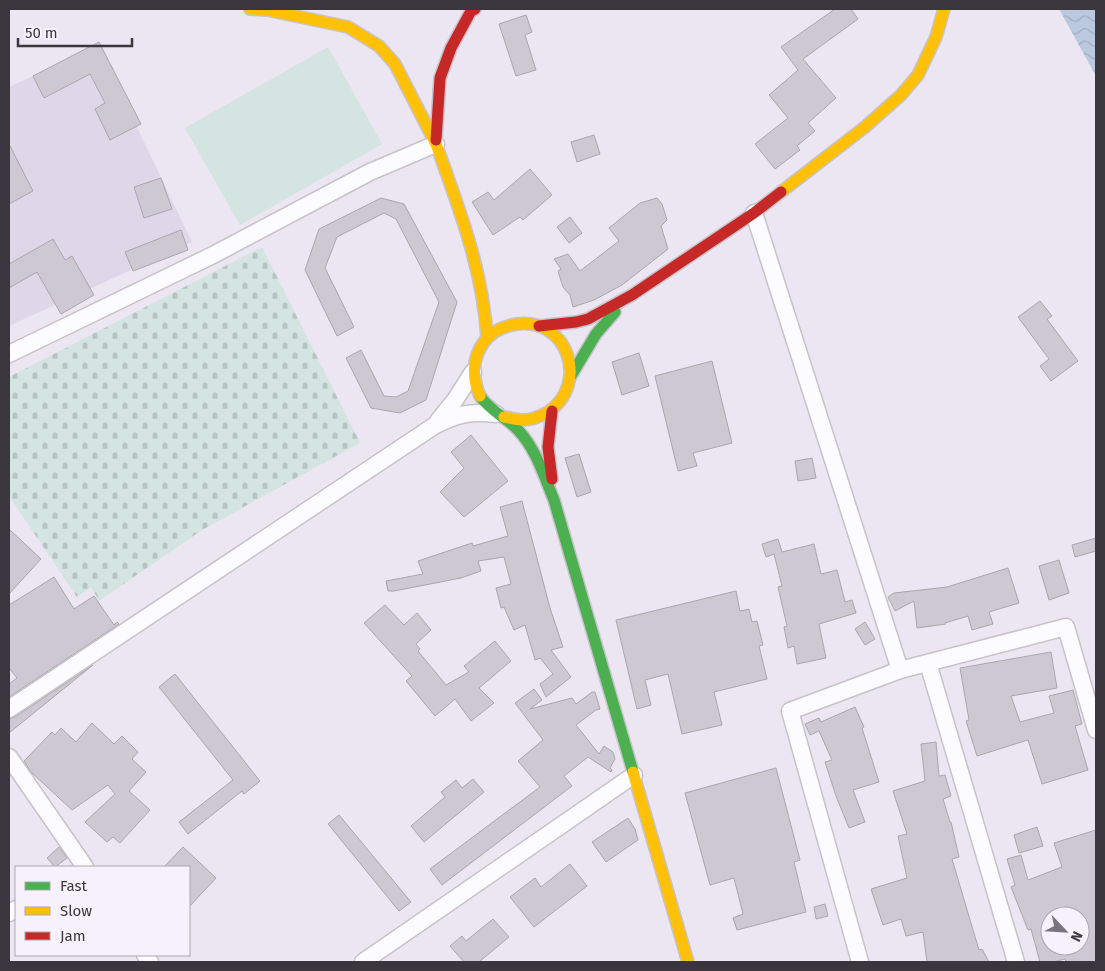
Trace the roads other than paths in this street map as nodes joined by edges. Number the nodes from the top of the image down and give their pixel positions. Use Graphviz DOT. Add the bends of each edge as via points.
graph roads {
  1 [pos="250,9"];
  2 [pos="474,9"];
  3 [pos="944,9"];
  4 [pos="436,144"];
  5 [pos="754,213"];
  6 [pos="475,261"];
  7 [pos="493,291"];
  8 [pos="632,295"];
  9 [pos="512,314"];
  10 [pos="523,323"];
  11 [pos="539,326"];
  12 [pos="487,338"];
  13 [pos="9,354"];
  14 [pos="473,372"];
  15 [pos="571,376"];
  16 [pos="552,411"];
  17 [pos="500,416"];
  18 [pos="434,426"];
  19 [pos="554,500"];
  20 [pos="928,663"];
  21 [pos="900,670"];
  22 [pos="9,709"];
  23 [pos="1096,730"];
  24 [pos="9,757"];
  25 [pos="634,775"];
  26 [pos="82,866"];
  27 [pos="363,962"];
  28 [pos="688,962"];
  29 [pos="860,962"];
  30 [pos="1016,962"];
  1 -- 4 [label="main road" via="348,26 379,46 395,64"];
  2 -- 4 [label="main road" via="451,48 440,78"];
  3 -- 5 [label="main road" via="936,37 918,75 900,95 865,128"];
  4 -- 6 [label="main road"];
  4 -- 13 [label="street" via="370,172 213,255"];
  5 -- 8 [label="main road"];
  5 -- 21 [label="street"];
  6 -- 7 [label="main road"];
  6 -- 12 [label="main road" via="485,302"];
  8 -- 11 [label="main road" via="588,319"];
  8 -- 15 [label="main road" via="602,324"];
  9 -- 10 [label="main road"];
  10 -- 11 [label="main road"];
  10 -- 12 [label="main road" via="507,326"];
  11 -- 15 [label="main road" via="563,345 570,360"];
  12 -- 14 [label="main road" via="477,354"];
  14 -- 17 [label="main road" via="479,396"];
  14 -- 18 [label="street"];
  15 -- 16 [label="main road" via="563,399"];
  16 -- 17 [label="main road" via="528,421"];
  16 -- 19 [label="main road" via="548,447"];
  17 -- 18 [label="street" via="463,413"];
  17 -- 19 [label="main road" via="523,436"];
  18 -- 22 [label="street"];
  19 -- 25 [label="main road"];
  20 -- 21 [label="street"];
  20 -- 23 [label="street" via="1066,627"];
  20 -- 30 [label="street"];
  21 -- 29 [label="street" via="790,710"];
  24 -- 26 [label="street"];
  25 -- 27 [label="street"];
  25 -- 28 [label="main road"];
}
